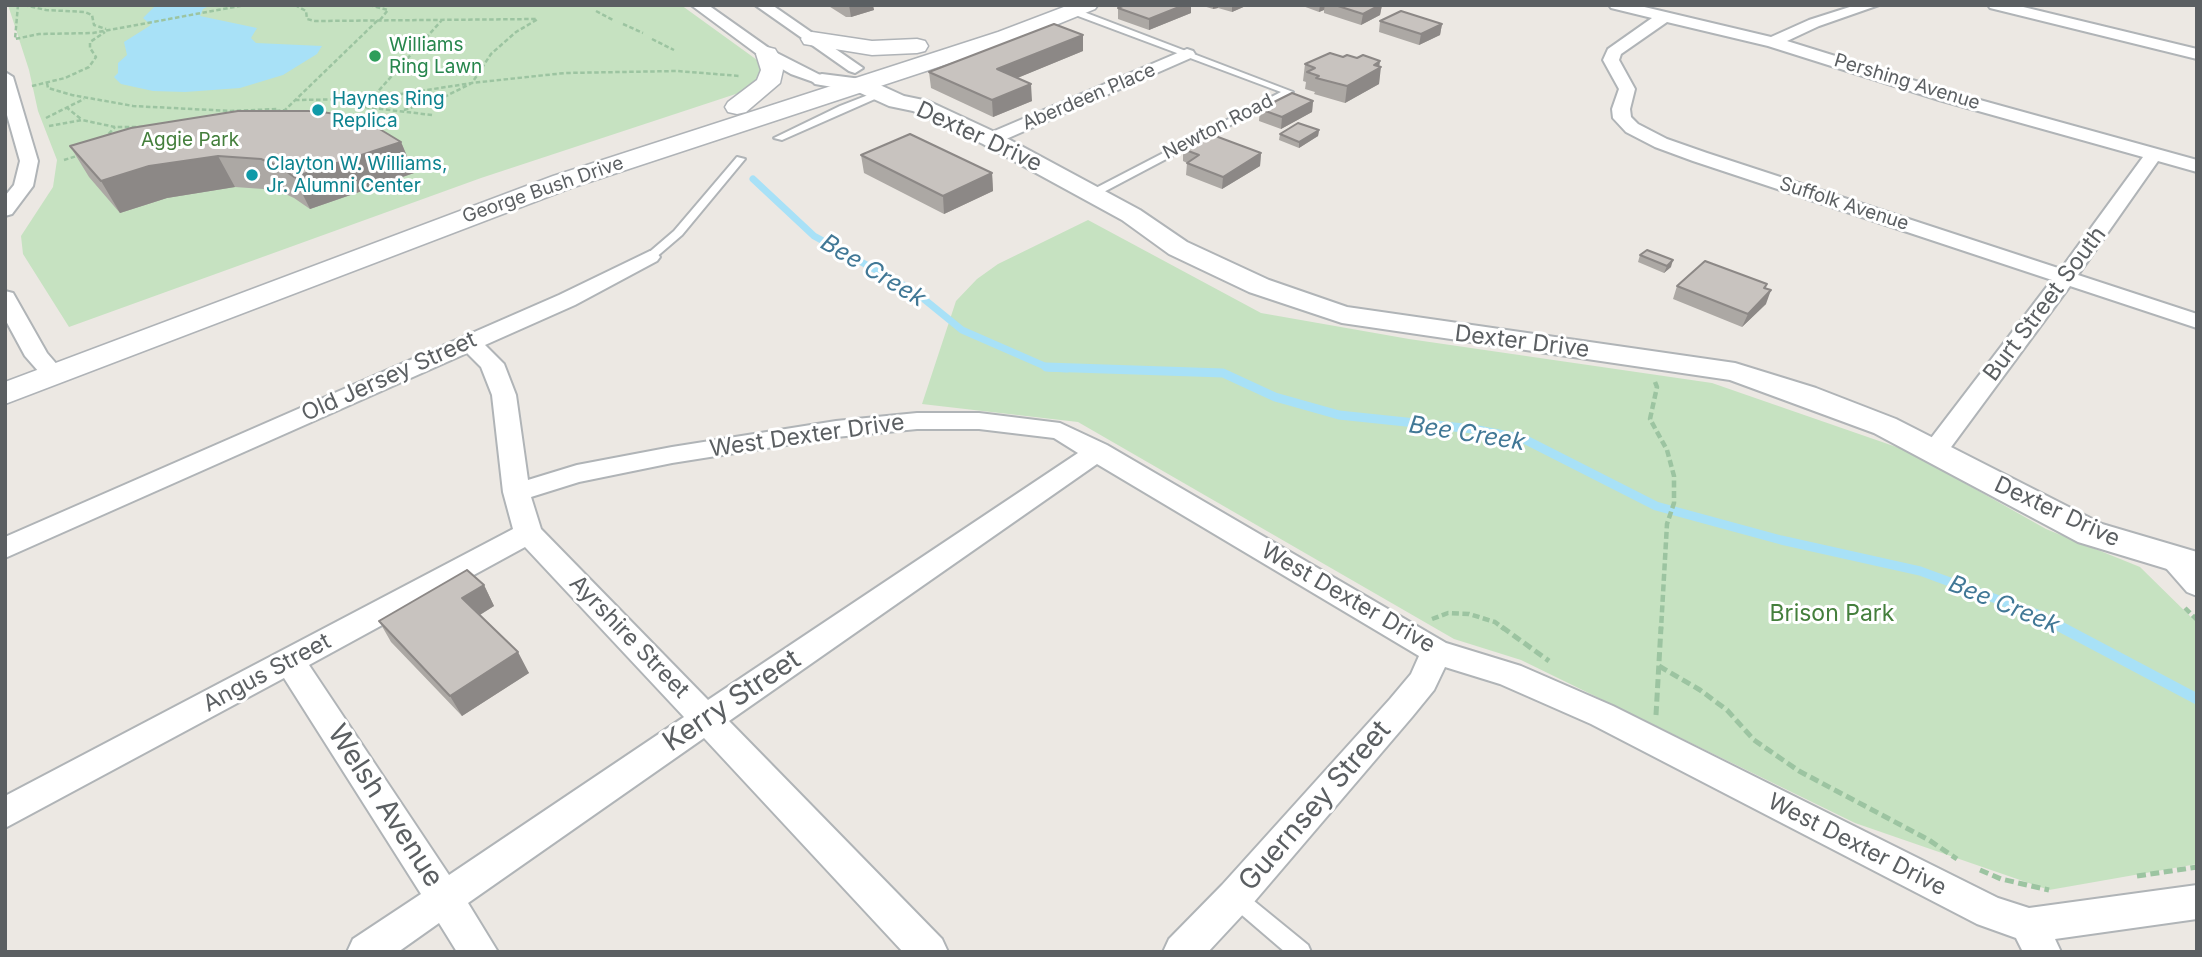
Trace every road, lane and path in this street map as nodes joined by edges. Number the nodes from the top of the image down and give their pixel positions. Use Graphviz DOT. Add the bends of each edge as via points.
graph roads {
  1 [pos="18,5"];
  2 [pos="24,5"];
  3 [pos="245,5"];
  4 [pos="295,5"];
  5 [pos="369,5"];
  6 [pos="698,5"];
  7 [pos="762,5"];
  8 [pos="1616,5"];
  9 [pos="1872,5"];
  10 [pos="1994,5"];
  11 [pos="1081,8"];
  12 [pos="596,11"];
  13 [pos="1662,18"];
  14 [pos="443,19"];
  15 [pos="379,20"];
  16 [pos="613,20"];
  17 [pos="623,24"];
  18 [pos="108,30"];
  19 [pos="643,33"];
  20 [pos="943,36"];
  21 [pos="652,39"];
  22 [pos="812,39"];
  23 [pos="1773,41"];
  24 [pos="916,46"];
  25 [pos="674,50"];
  26 [pos="767,54"];
  27 [pos="1187,54"];
  28 [pos="2197,54"];
  29 [pos="729,75"];
  30 [pos="5,77"];
  31 [pos="822,80"];
  32 [pos="866,82"];
  33 [pos="47,83"];
  34 [pos="472,83"];
  35 [pos="32,86"];
  36 [pos="85,99"];
  37 [pos="369,99"];
  38 [pos="295,100"];
  39 [pos="9,103"];
  40 [pos="66,107"];
  41 [pos="737,107"];
  42 [pos="285,110"];
  43 [pos="400,111"];
  44 [pos="432,115"];
  45 [pos="231,117"];
  46 [pos="46,118"];
  47 [pos="82,120"];
  48 [pos="49,126"];
  49 [pos="115,127"];
  50 [pos="151,127"];
  51 [pos="779,138"];
  52 [pos="990,139"];
  53 [pos="98,148"];
  54 [pos="87,152"];
  55 [pos="2154,154"];
  56 [pos="28,156"];
  57 [pos="740,159"];
  58 [pos="64,160"];
  59 [pos="5,161"];
  60 [pos="2197,166"];
  61 [pos="1094,193"];
  62 [pos="5,210"];
  63 [pos="650,257"];
  64 [pos="2066,277"];
  65 [pos="5,298"];
  66 [pos="2197,321"];
  67 [pos="468,342"];
  68 [pos="46,365"];
  69 [pos="5,368"];
  70 [pos="1651,373"];
  71 [pos="5,394"];
  72 [pos="1098,451"];
  73 [pos="1934,452"];
  74 [pos="516,492"];
  75 [pos="528,533"];
  76 [pos="5,548"];
  77 [pos="2185,563"];
  78 [pos="2190,595"];
  79 [pos="2197,620"];
  80 [pos="1428,647"];
  81 [pos="290,661"];
  82 [pos="1555,664"];
  83 [pos="1659,666"];
  84 [pos="1645,714"];
  85 [pos="707,719"];
  86 [pos="5,813"];
  87 [pos="1965,864"];
  88 [pos="2197,867"];
  89 [pos="1977,869"];
  90 [pos="2130,877"];
  91 [pos="2063,888"];
  92 [pos="1235,897"];
  93 [pos="445,898"];
  94 [pos="2197,902"];
  95 [pos="2035,938"];
  96 [pos="366,952"];
  97 [pos="479,952"];
  98 [pos="929,952"];
  99 [pos="1182,952"];
  100 [pos="1301,952"];
  1 -- 18 [label="path" via="15,38"];
  2 -- 18 [label="path" via="85,12 92,15 94,25"];
  3 -- 18 [label="path"];
  4 -- 15 [label="path" via="315,21"];
  5 -- 15 [label="path" via="388,10"];
  6 -- 26 [label="street"];
  7 -- 22 [label="street"];
  8 -- 13 [label="street, Pershing Avenue"];
  9 -- 23 [label="street"];
  10 -- 28 [label="street"];
  11 -- 27 [label="lane, Newton Road"];
  11 -- 32 [label="main road, George Bush Drive"];
  12 -- 16 [label="path"];
  13 -- 23 [label="street, Pershing Avenue"];
  13 -- 64 [label="street, Suffolk Avenue" via="1614,52 1611,60 1627,89 1622,118 1632,128 1700,157"];
  14 -- 15 [label="path"];
  14 -- 34 [label="path" via="538,19 492,54"];
  14 -- 37 [label="path"];
  15 -- 38 [label="path"];
  17 -- 19 [label="path"];
  18 -- 33 [label="path" via="90,42 96,55 93,64"];
  20 -- 24 [label="main road, George Bush Drive"];
  21 -- 25 [label="path"];
  22 -- 24 [label="main road" via="872,48"];
  22 -- 32 [label="street"];
  23 -- 55 [label="street, Pershing Avenue" via="1945,96"];
  24 -- 32 [label="main road, George Bush Drive"];
  26 -- 31 [label="street"];
  26 -- 41 [label="main road" via="772,70 768,83"];
  27 -- 52 [label="street, Aberdeen Place"];
  27 -- 61 [label="lane, Newton Road" via="1289,92"];
  29 -- 34 [label="path" via="610,71"];
  30 -- 39 [label="street"];
  31 -- 32 [label="main road, George Bush Drive"];
  31 -- 41 [label="main road, George Bush Drive"];
  32 -- 51 [label="lane" via="843,108"];
  32 -- 52 [label="street, Dexter Drive"];
  32 -- 68 [label="main road, George Bush Drive" via="562,182"];
  33 -- 35 [label="path"];
  33 -- 36 [label="path" via="48,88"];
  34 -- 37 [label="path"];
  34 -- 43 [label="path"];
  36 -- 40 [label="path"];
  36 -- 42 [label="path" via="169,108"];
  37 -- 38 [label="path"];
  37 -- 43 [label="path" via="363,107"];
  38 -- 42 [label="path"];
  39 -- 56 [label="street"];
  40 -- 46 [label="path"];
  40 -- 47 [label="path"];
  41 -- 68 [label="main road, George Bush Drive" via="517,178"];
  42 -- 45 [label="path"];
  43 -- 44 [label="path"];
  47 -- 48 [label="path"];
  47 -- 49 [label="path"];
  49 -- 50 [label="path"];
  49 -- 53 [label="path"];
  52 -- 61 [label="street, Dexter Drive"];
  54 -- 58 [label="path"];
  55 -- 60 [label="street, Pershing Avenue"];
  55 -- 64 [label="street, Burt Street South"];
  56 -- 59 [label="street"];
  56 -- 62 [label="street" via="26,181"];
  57 -- 63 [label="lane, Old Jersey Street" via="678,233"];
  61 -- 73 [label="street, Dexter Drive" via="1178,248 1259,286 1342,315 1735,372 1885,426"];
  63 -- 67 [label="street, Old Jersey Street"];
  64 -- 66 [label="street, Suffolk Avenue"];
  64 -- 73 [label="street, Burt Street South"];
  65 -- 68 [label="street"];
  67 -- 74 [label="street, Ayrshire Street" via="492,364 504,395"];
  67 -- 76 [label="street, Old Jersey Street"];
  68 -- 69 [label="main road, George Bush Drive"];
  68 -- 71 [label="main road, George Bush Drive"];
  70 -- 83 [label="path" via="1657,387 1650,419 1668,450 1674,476"];
  72 -- 74 [label="street, West Dexter Drive" via="1060,431 979,421 917,421 672,455"];
  72 -- 80 [label="street, West Dexter Drive"];
  72 -- 85 [label="street, Kerry Street"];
  73 -- 77 [label="street, Dexter Drive" via="2090,533"];
  74 -- 75 [label="street, Ayrshire Street"];
  75 -- 81 [label="street, Angus Street"];
  75 -- 85 [label="street, Ayrshire Street"];
  77 -- 78 [label="street"];
  78 -- 79 [label="path"];
  80 -- 82 [label="path" via="1420,623 1448,613 1469,614 1495,622"];
  80 -- 92 [label="street, Guernsey Street" via="1423,681"];
  80 -- 95 [label="street, West Dexter Drive" via="1510,675 1602,715"];
  81 -- 86 [label="street, Angus Street"];
  81 -- 93 [label="street, Welsh Avenue"];
  83 -- 84 [label="path" via="1656,720"];
  83 -- 87 [label="path" via="1718,703 1754,740 1799,771"];
  85 -- 93 [label="street, Kerry Street"];
  85 -- 98 [label="street, Ayrshire Street"];
  88 -- 90 [label="path"];
  89 -- 91 [label="path" via="2049,890"];
  92 -- 99 [label="street, Guernsey Street"];
  92 -- 100 [label="lane"];
  93 -- 96 [label="street, Kerry Street"];
  93 -- 97 [label="street, Welsh Avenue"];
  94 -- 95 [label="street, West Dexter Drive"];
}
